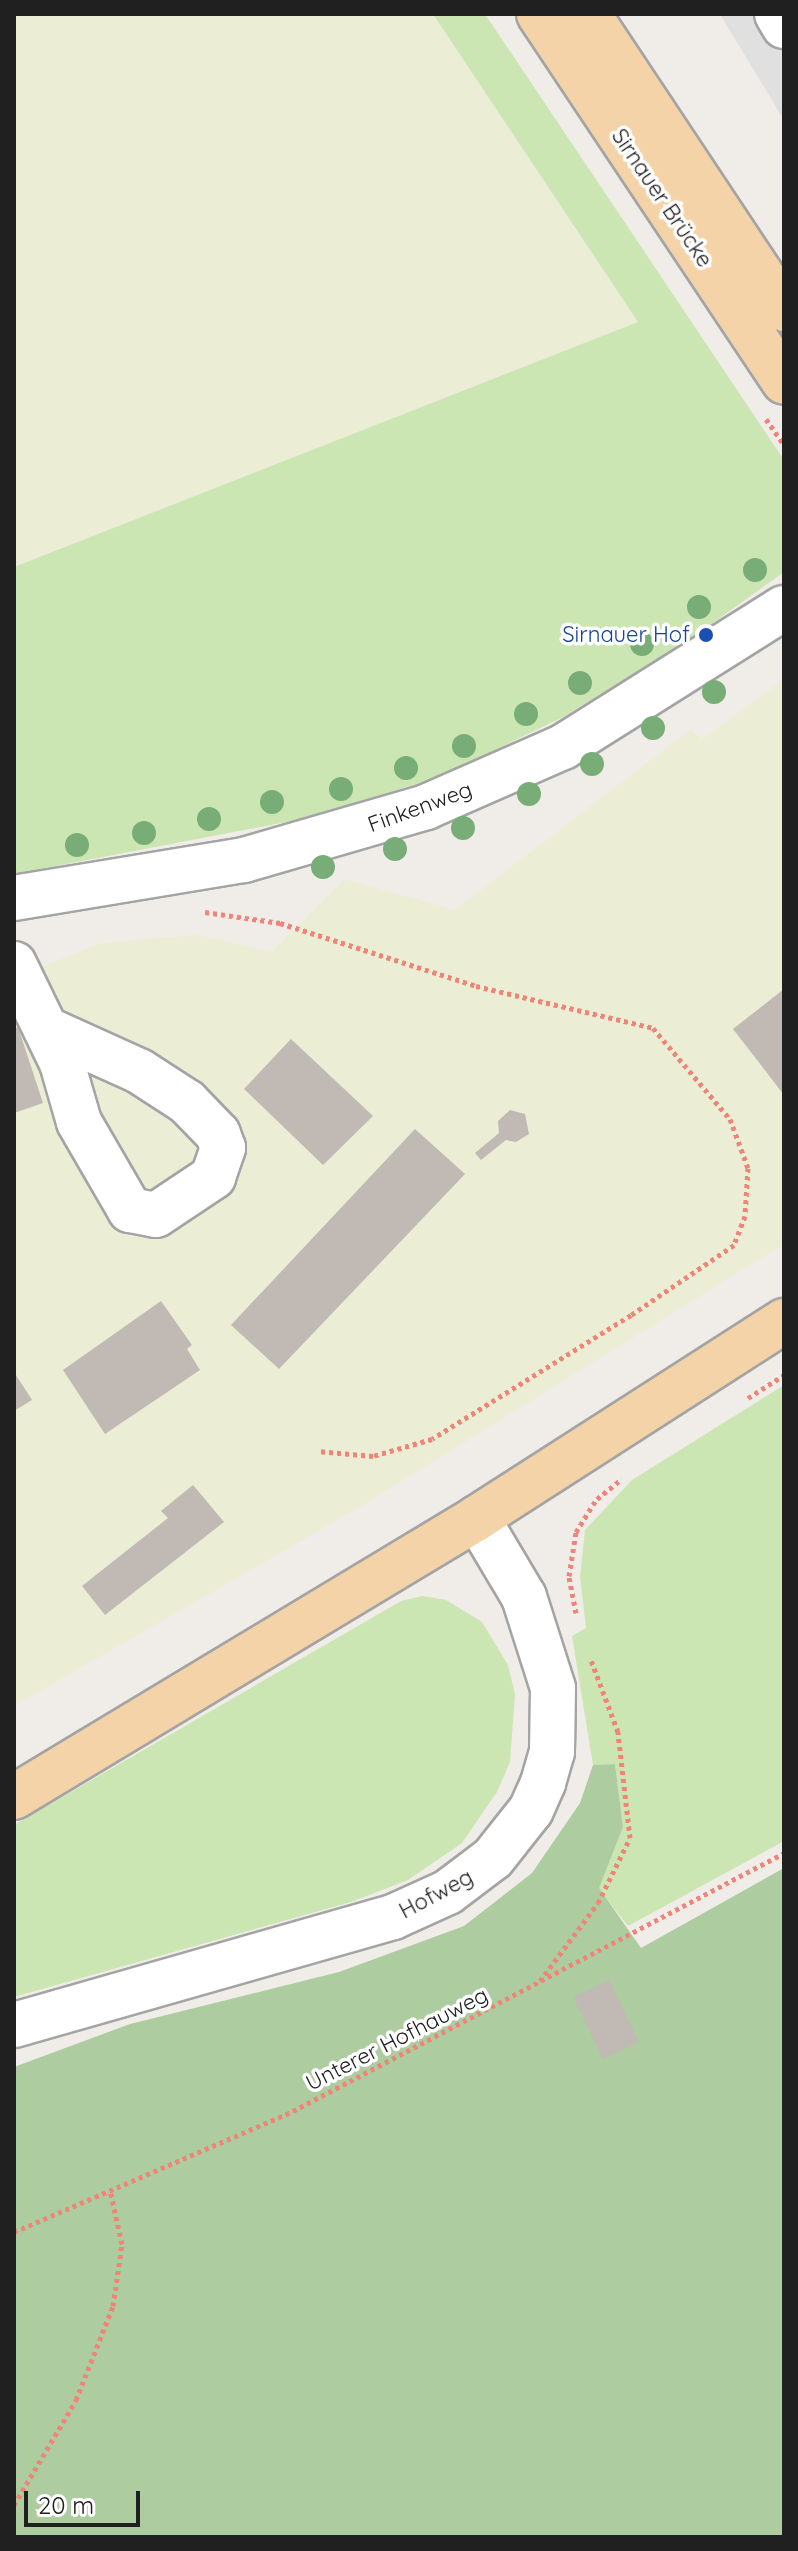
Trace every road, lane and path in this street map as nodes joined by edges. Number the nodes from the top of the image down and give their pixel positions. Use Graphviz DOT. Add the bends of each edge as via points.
graph roads {
  1 [pos="539,14"];
  2 [pos="588,14"];
  3 [pos="777,14"];
  4 [pos="784,26"];
  5 [pos="784,309"];
  6 [pos="784,382"];
  7 [pos="784,608"];
  8 [pos="14,898"];
  9 [pos="192,911"];
  10 [pos="14,964"];
  11 [pos="48,1030"];
  12 [pos="784,1321"];
  13 [pos="784,1375"];
  14 [pos="746,1399"];
  15 [pos="317,1451"];
  16 [pos="632,1472"];
  17 [pos="477,1518"];
  18 [pos="577,1619"];
  19 [pos="588,1654"];
  20 [pos="14,1797"];
  21 [pos="784,1853"];
  22 [pos="537,1985"];
  23 [pos="14,2025"];
  24 [pos="110,2190"];
  25 [pos="14,2232"];
  26 [pos="14,2505"];
  1 -- 6 [label="main road, Sirnauer Brücke"];
  2 -- 5 [label="main road, Sirnauer Brücke"];
  3 -- 4 [label="street"];
  7 -- 8 [label="street, Finkenweg" via="563,747 426,807 244,860"];
  9 -- 15 [label="path" via="280,923 476,986 653,1028 730,1119 748,1168 745,1216 734,1245 631,1315 432,1439 373,1456"];
  10 -- 11 [label="street"];
  12 -- 17 [label="main road"];
  13 -- 14 [label="path"];
  16 -- 18 [label="path" via="597,1499 576,1532 569,1576"];
  17 -- 20 [label="main road"];
  17 -- 23 [label="street, Hofweg" via="538,1630 554,1703 552,1752 543,1783 531,1810 493,1858 448,1892 393,1917"];
  19 -- 22 [label="path" via="618,1732 630,1838 598,1903"];
  21 -- 22 [label="path, Unterer Hofhauweg"];
  22 -- 24 [label="path, Unterer Hofhauweg" via="293,2111"];
  24 -- 25 [label="path, Unterer Hofhauweg"];
  24 -- 26 [label="path" via="122,2244 113,2306 76,2400"];
}
